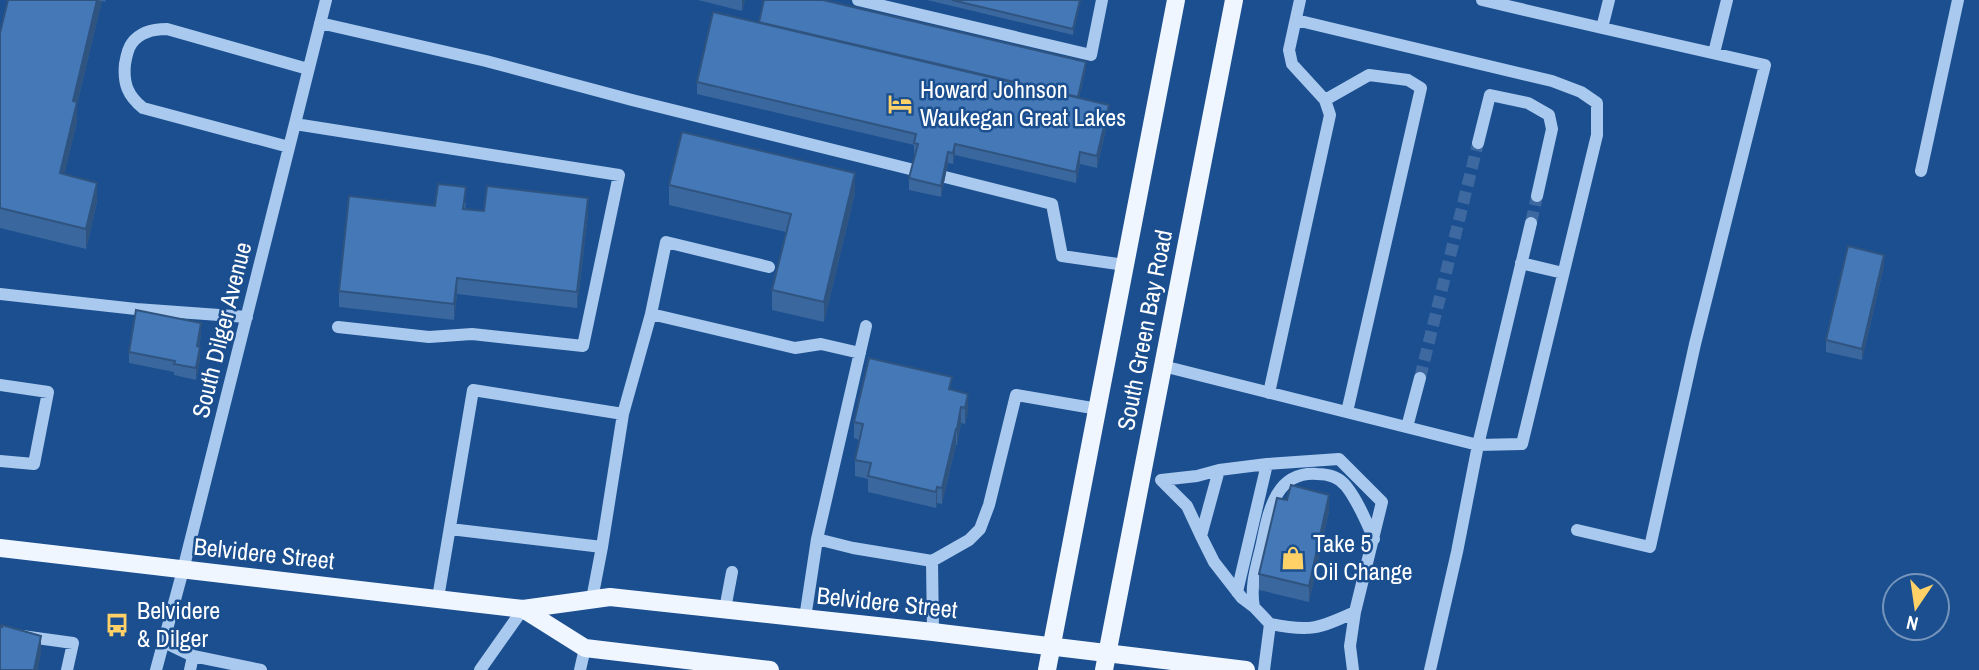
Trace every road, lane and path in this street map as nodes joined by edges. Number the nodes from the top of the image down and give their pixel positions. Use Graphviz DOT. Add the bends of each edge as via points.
graph roads {
  1 [pos="326,0"];
  2 [pos="858,0"];
  3 [pos="1102,0"];
  4 [pos="1176,0"];
  5 [pos="1234,0"];
  6 [pos="1300,0"];
  7 [pos="1482,0"];
  8 [pos="1609,0"];
  9 [pos="1727,0"];
  10 [pos="1958,0"];
  11 [pos="1296,20"];
  12 [pos="320,23"];
  13 [pos="1602,28"];
  14 [pos="1714,53"];
  15 [pos="309,69"];
  16 [pos="1325,100"];
  17 [pos="295,124"];
  18 [pos="1478,143"];
  19 [pos="289,147"];
  20 [pos="914,170"];
  21 [pos="1921,171"];
  22 [pos="945,177"];
  23 [pos="1536,196"];
  24 [pos="1531,223"];
  25 [pos="1521,263"];
  26 [pos="1125,265"];
  27 [pos="769,267"];
  28 [pos="1563,272"];
  29 [pos="0,294"];
  30 [pos="652,314"];
  31 [pos="247,317"];
  32 [pos="866,326"];
  33 [pos="338,327"];
  34 [pos="860,353"];
  35 [pos="1163,366"];
  36 [pos="1420,378"];
  37 [pos="0,385"];
  38 [pos="1269,393"];
  39 [pos="1098,409"];
  40 [pos="1347,412"];
  41 [pos="623,414"];
  42 [pos="1407,427"];
  43 [pos="1478,445"];
  44 [pos="0,461"];
  45 [pos="1267,464"];
  46 [pos="1219,470"];
  47 [pos="1142,477"];
  48 [pos="1161,480"];
  49 [pos="450,529"];
  50 [pos="1577,530"];
  51 [pos="1201,536"];
  52 [pos="1374,538"];
  53 [pos="817,539"];
  54 [pos="602,547"];
  55 [pos="0,548"];
  56 [pos="932,561"];
  57 [pos="183,570"];
  58 [pos="732,572"];
  59 [pos="1237,592"];
  60 [pos="438,598"];
  61 [pos="592,599"];
  62 [pos="1254,607"];
  63 [pos="523,609"];
  64 [pos="725,609"];
  65 [pos="1355,612"];
  66 [pos="805,618"];
  67 [pos="1270,624"];
  68 [pos="933,632"];
  69 [pos="0,633"];
  70 [pos="164,642"];
  71 [pos="1052,646"];
  72 [pos="585,648"];
  73 [pos="192,656"];
  74 [pos="1106,661"];
  75 [pos="722,667"];
  76 [pos="67,670"];
  77 [pos="156,670"];
  78 [pos="190,670"];
  79 [pos="261,670"];
  80 [pos="480,670"];
  81 [pos="580,670"];
  82 [pos="771,670"];
  83 [pos="1047,670"];
  84 [pos="1246,670"];
  85 [pos="1264,670"];
  86 [pos="1353,670"];
  87 [pos="1430,670"];
  1 -- 12 [label="street, South Dilger Avenue"];
  2 -- 3 [label="street" via="1091,55"];
  4 -- 26 [label="main road, South Green Bay Road"];
  5 -- 35 [label="main road, South Green Bay Road"];
  6 -- 11 [label="street"];
  7 -- 13 [label="street"];
  8 -- 13 [label="street"];
  9 -- 14 [label="street"];
  10 -- 21 [label="street"];
  11 -- 16 [label="street" via="1289,50 1292,64"];
  11 -- 28 [label="street" via="1552,80 1597,103 1597,135"];
  12 -- 15 [label="street, South Dilger Avenue"];
  12 -- 20 [label="street"];
  13 -- 14 [label="street"];
  14 -- 50 [label="street" via="1765,65 1650,547"];
  15 -- 17 [label="street, South Dilger Avenue"];
  15 -- 19 [label="street" via="167,29 144,33 132,42 126,58 126,88 144,108"];
  16 -- 38 [label="street" via="1330,115"];
  16 -- 40 [label="street" via="1369,75 1408,80 1421,88"];
  17 -- 19 [label="street, South Dilger Avenue"];
  17 -- 33 [label="street" via="619,175 583,346"];
  18 -- 23 [label="street" via="1490,96 1528,103 1549,115 1552,129"];
  19 -- 31 [label="street, South Dilger Avenue"];
  22 -- 26 [label="street" via="1052,204 1062,256"];
  24 -- 25 [label="street"];
  25 -- 28 [label="street"];
  25 -- 43 [label="street"];
  26 -- 39 [label="main road, South Green Bay Road"];
  27 -- 30 [label="street" via="666,242"];
  28 -- 43 [label="street" via="1522,444"];
  29 -- 31 [label="street"];
  30 -- 34 [label="street" via="795,348 821,344"];
  30 -- 41 [label="street"];
  31 -- 57 [label="street, South Dilger Avenue"];
  32 -- 34 [label="street"];
  34 -- 53 [label="street"];
  35 -- 38 [label="street"];
  35 -- 47 [label="main road, South Green Bay Road"];
  36 -- 42 [label="street"];
  37 -- 44 [label="street" via="48,392 34,464"];
  38 -- 40 [label="street"];
  39 -- 56 [label="street" via="1016,396 980,529"];
  39 -- 71 [label="main road, South Green Bay Road"];
  40 -- 42 [label="street"];
  41 -- 49 [label="street" via="474,390"];
  41 -- 54 [label="street"];
  42 -- 43 [label="street"];
  43 -- 87 [label="street"];
  45 -- 46 [label="street"];
  45 -- 52 [label="street" via="1339,459 1382,502"];
  45 -- 59 [label="street"];
  46 -- 48 [label="street"];
  46 -- 51 [label="street"];
  47 -- 48 [label="street"];
  47 -- 74 [label="main road, South Green Bay Road"];
  48 -- 51 [label="street" via="1187,506"];
  49 -- 54 [label="street"];
  49 -- 60 [label="street"];
  51 -- 59 [label="street"];
  52 -- 62 [label="street" via="1344,483 1327,474 1295,478 1277,492 1268,516 1251,593"];
  52 -- 65 [label="street"];
  53 -- 56 [label="street"];
  53 -- 66 [label="street"];
  54 -- 61 [label="street"];
  55 -- 57 [label="main road, Belvidere Street"];
  56 -- 68 [label="street"];
  57 -- 60 [label="main road, Belvidere Street"];
  57 -- 70 [label="street, South Dilger Avenue"];
  58 -- 64 [label="street"];
  59 -- 62 [label="street"];
  60 -- 63 [label="main road, Belvidere Street"];
  61 -- 63 [label="main road, Belvidere Street"];
  61 -- 64 [label="main road, Belvidere Street"];
  62 -- 67 [label="street"];
  63 -- 72 [label="main road, Belvidere Street"];
  63 -- 80 [label="street"];
  64 -- 66 [label="main road, Belvidere Street"];
  65 -- 67 [label="street" via="1322,627 1295,629"];
  65 -- 86 [label="street" via="1350,646"];
  66 -- 68 [label="main road, Belvidere Street"];
  67 -- 85 [label="street"];
  68 -- 71 [label="main road, Belvidere Street"];
  69 -- 76 [label="street" via="73,643"];
  70 -- 73 [label="street"];
  70 -- 77 [label="street, South Dilger Avenue"];
  71 -- 74 [label="main road, Belvidere Street"];
  71 -- 83 [label="main road, South Green Bay Road"];
  72 -- 75 [label="main road, Belvidere Street"];
  72 -- 81 [label="street"];
  73 -- 78 [label="street"];
  73 -- 79 [label="street"];
  74 -- 84 [label="main road, Belvidere Street"];
  75 -- 82 [label="main road, Belvidere Street"];
}
